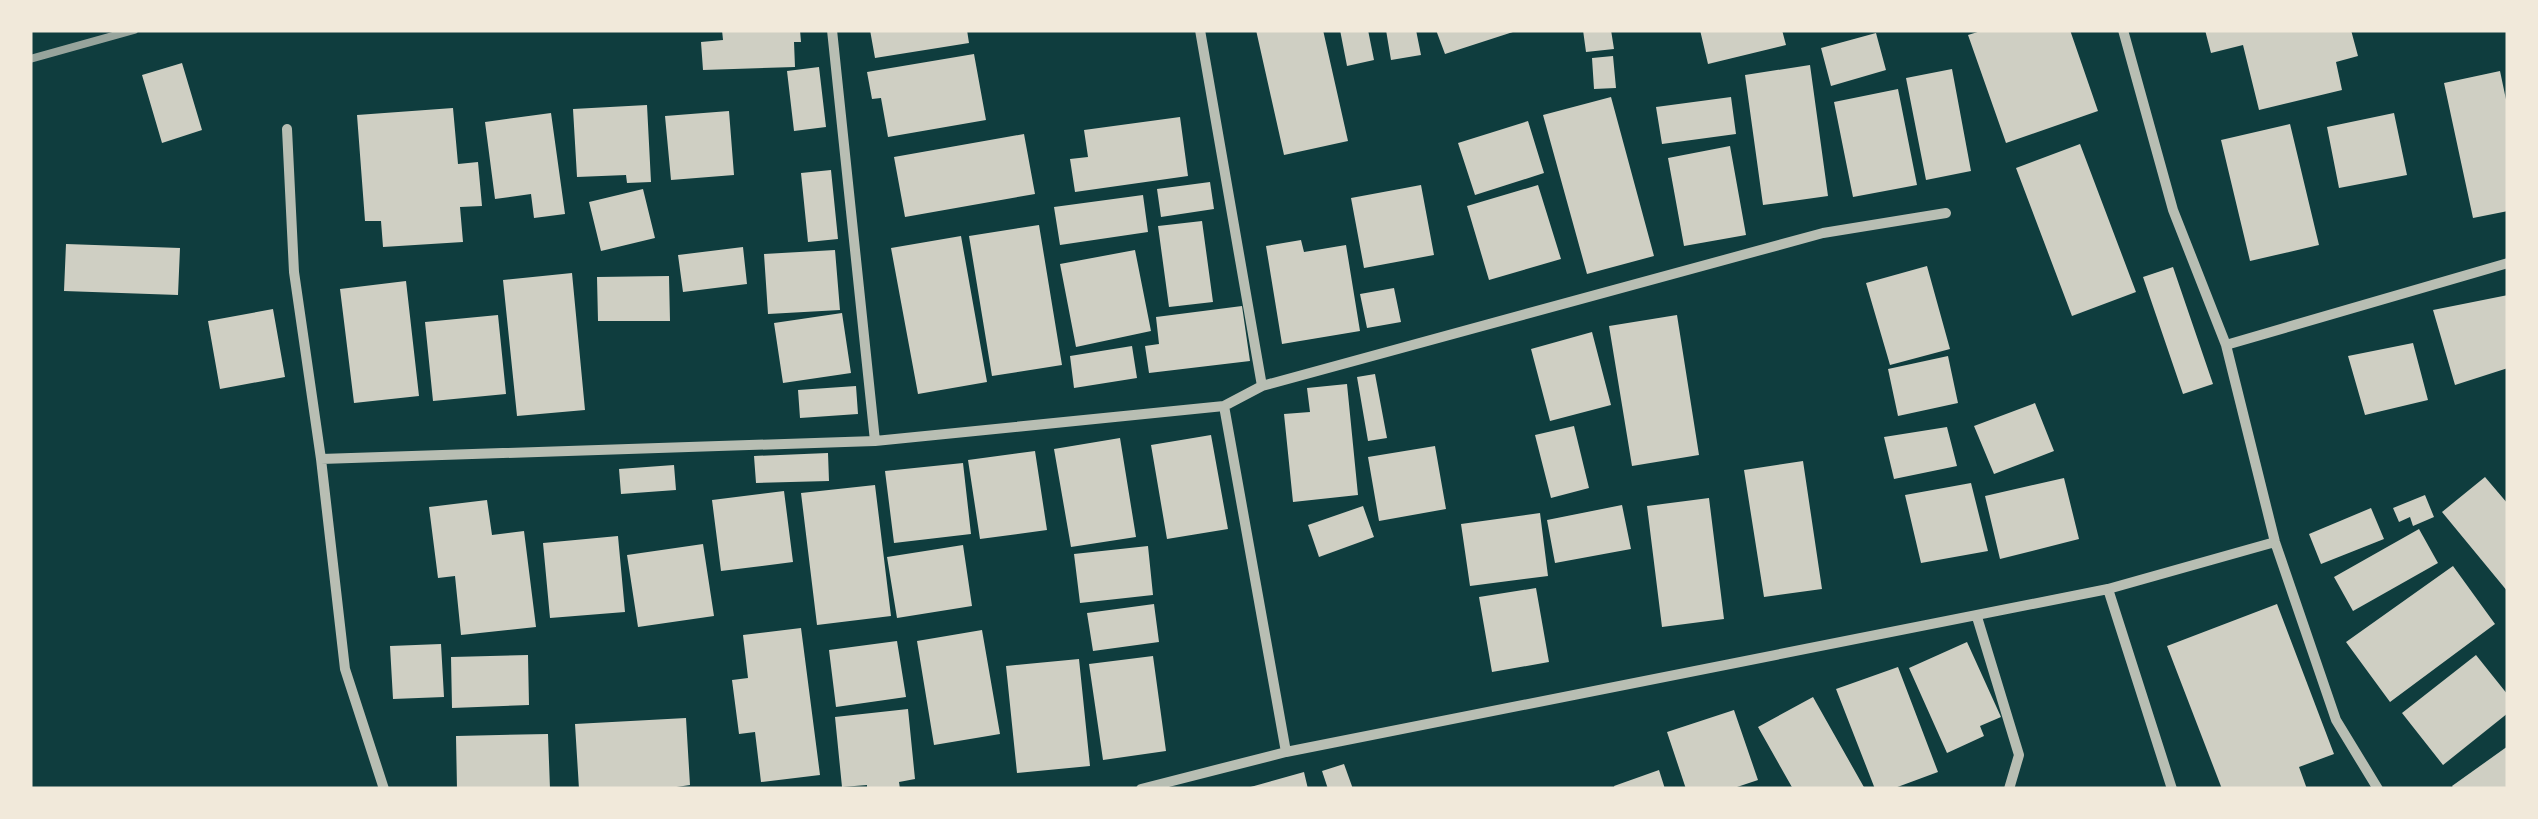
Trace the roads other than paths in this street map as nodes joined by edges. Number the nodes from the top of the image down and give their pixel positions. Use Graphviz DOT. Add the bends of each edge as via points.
graph roads {
  1 [pos="832,30"];
  2 [pos="1200,30"];
  3 [pos="2123,30"];
  4 [pos="286,129"];
  5 [pos="1946,213"];
  6 [pos="2508,262"];
  7 [pos="2226,344"];
  8 [pos="1262,386"];
  9 [pos="1224,406"];
  10 [pos="876,442"];
  11 [pos="321,459"];
  12 [pos="2275,542"];
  13 [pos="2108,589"];
  14 [pos="1977,617"];
  15 [pos="1286,752"];
  16 [pos="1169,786"];
  17 [pos="384,789"];
  18 [pos="1142,789"];
  19 [pos="2008,789"];
  20 [pos="2172,789"];
  21 [pos="2378,789"];
  1 -- 10 [label="street"];
  2 -- 8 [label="street"];
  3 -- 7 [label="street" via="2173,210"];
  4 -- 11 [label="street" via="294,272"];
  5 -- 8 [label="street" via="1824,233"];
  6 -- 7 [label="street"];
  7 -- 12 [label="street"];
  8 -- 9 [label="street"];
  9 -- 10 [label="street"];
  9 -- 15 [label="street"];
  10 -- 11 [label="street"];
  11 -- 17 [label="street" via="345,669"];
  12 -- 13 [label="street"];
  12 -- 21 [label="street" via="2336,720"];
  13 -- 14 [label="street"];
  13 -- 20 [label="street"];
  14 -- 15 [label="street"];
  14 -- 19 [label="street" via="2019,754"];
  15 -- 16 [label="street"];
  16 -- 18 [label="street"];
}
